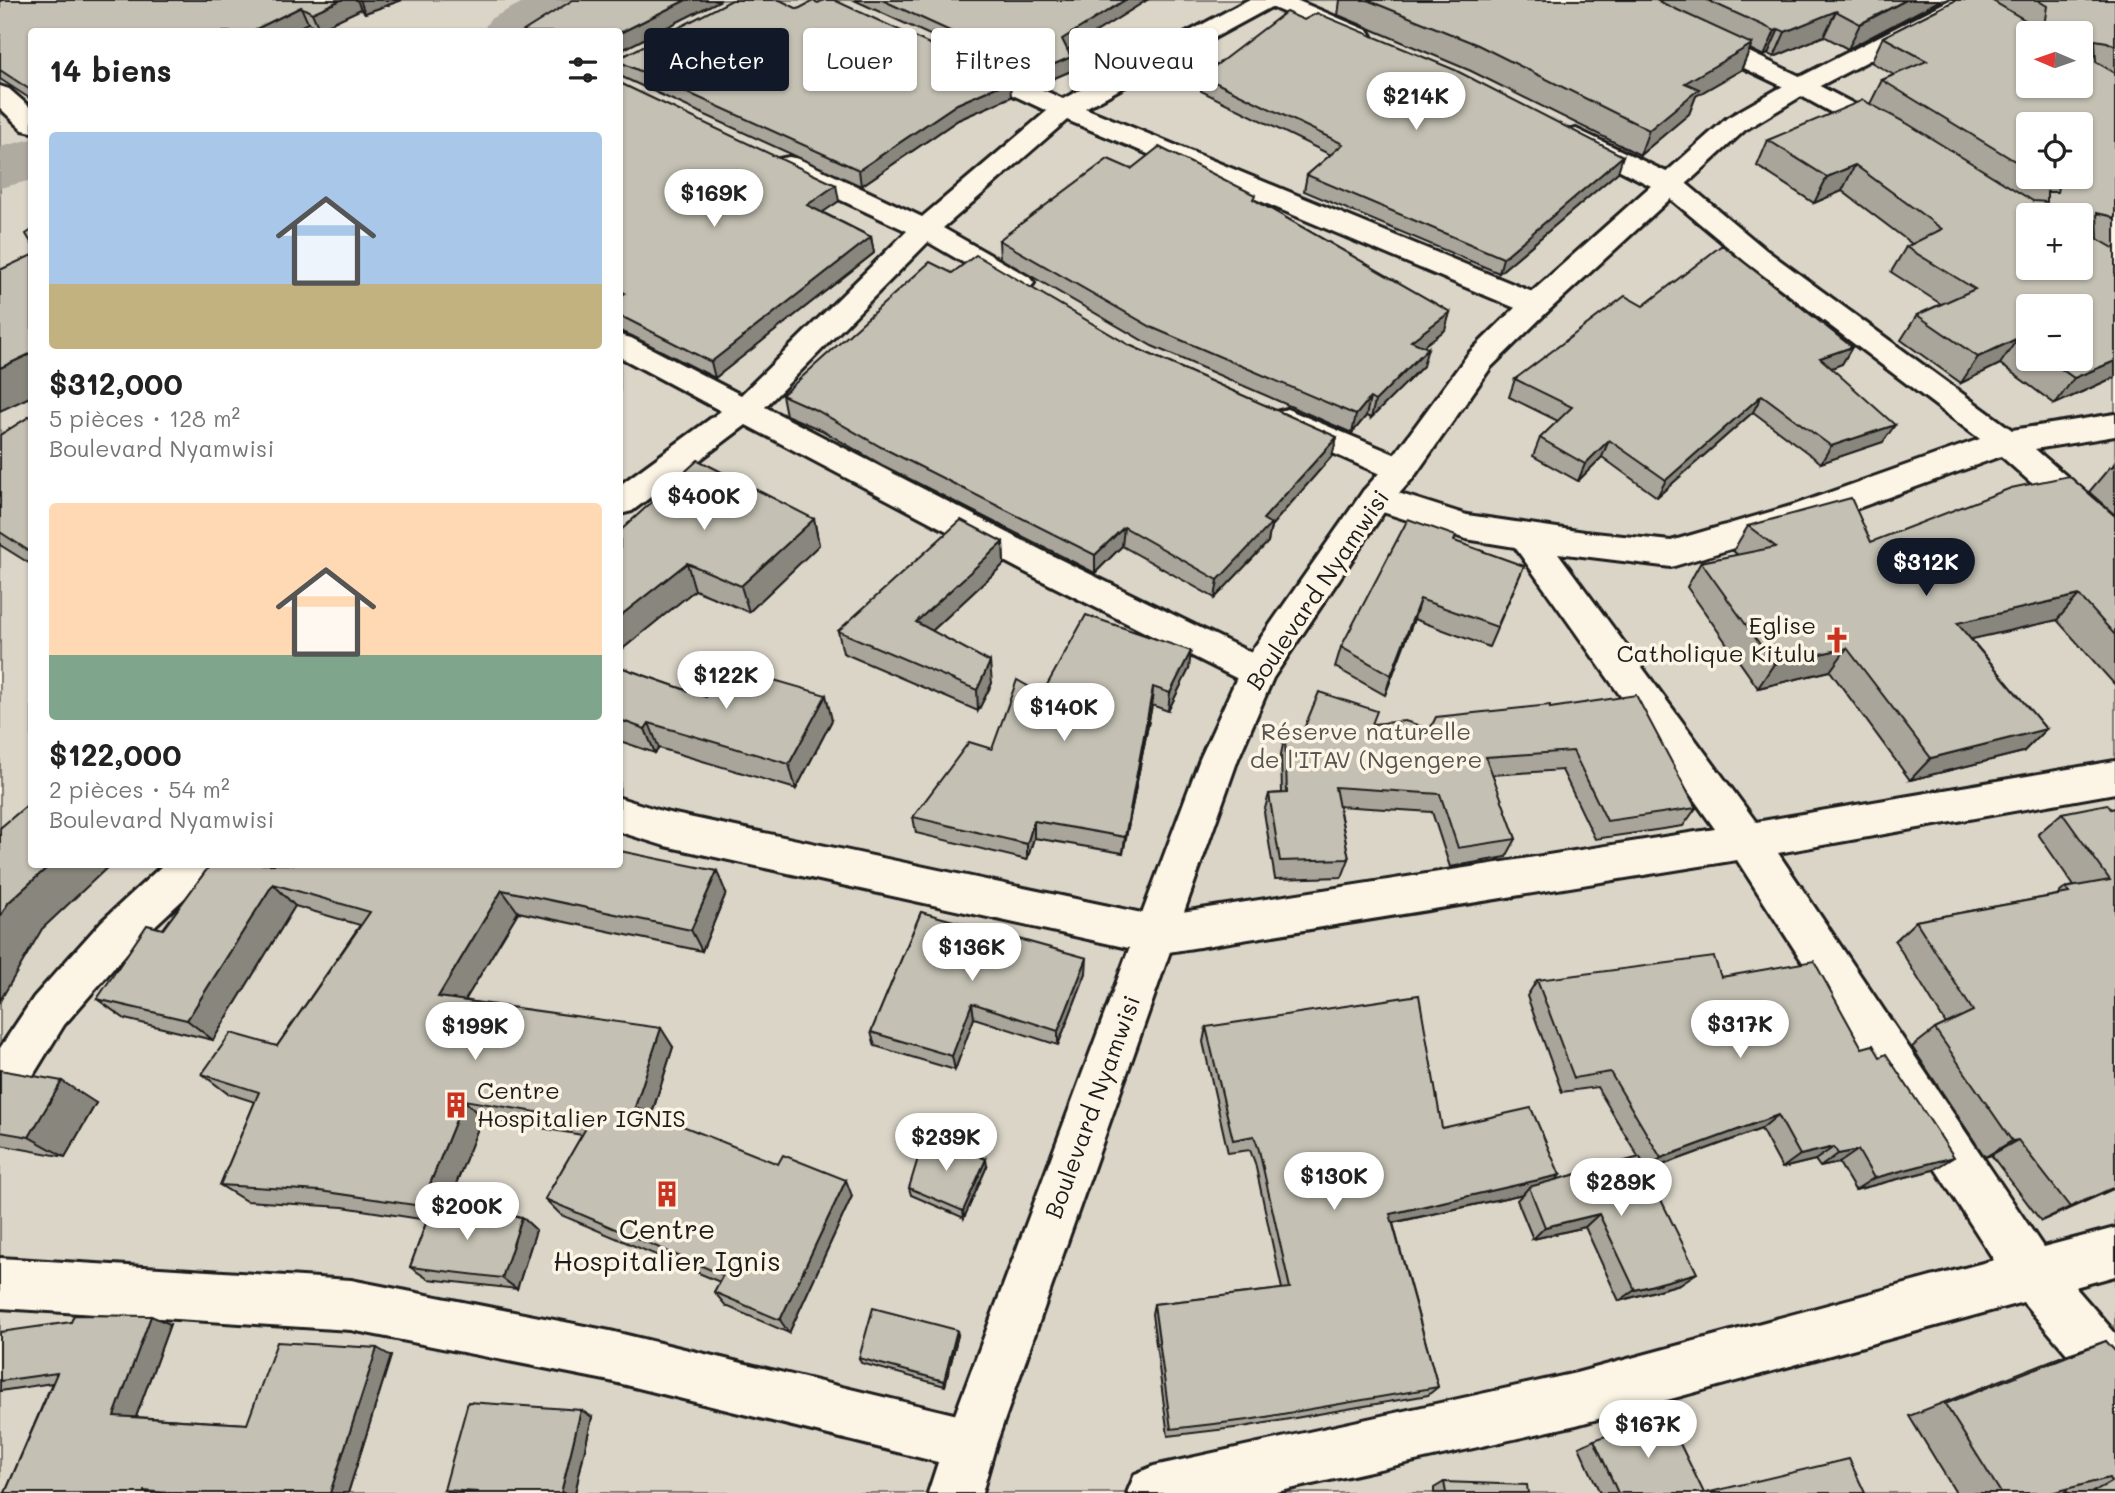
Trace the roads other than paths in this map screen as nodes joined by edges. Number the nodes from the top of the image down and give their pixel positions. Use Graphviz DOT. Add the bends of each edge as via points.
graph roads {
  1 [pos="1266,0"];
  2 [pos="1276,0"];
  3 [pos="1620,0"];
  4 [pos="1969,4"];
  5 [pos="1387,47"];
  6 [pos="1801,86"];
  7 [pos="1025,91"];
  8 [pos="0,94"];
  9 [pos="1064,109"];
  10 [pos="28,120"];
  11 [pos="1559,128"];
  12 [pos="1916,148"];
  13 [pos="766,154"];
  14 [pos="1671,185"];
  15 [pos="925,229"];
  16 [pos="1044,299"];
  17 [pos="1536,305"];
  18 [pos="623,347"];
  19 [pos="744,410"];
  20 [pos="1264,410"];
  21 [pos="2115,425"];
  22 [pos="2006,442"];
  23 [pos="1401,470"];
  24 [pos="1376,498"];
  25 [pos="623,500"];
  26 [pos="1526,536"];
  27 [pos="2115,537"];
  28 [pos="1257,673"];
  29 [pos="2115,777"];
  30 [pos="623,816"];
  31 [pos="1747,841"];
  32 [pos="189,868"];
  33 [pos="1156,935"];
  34 [pos="0,1088"];
  35 [pos="2115,1252"];
  36 [pos="2033,1276"];
  37 [pos="0,1283"];
  38 [pos="2115,1371"];
  39 [pos="970,1444"];
  40 [pos="954,1493"];
  41 [pos="1154,1493"];
  1 -- 9 [label="street"];
  2 -- 5 [label="street"];
  3 -- 6 [label="street"];
  4 -- 6 [label="street, Boulevard Nyamwisi"];
  6 -- 12 [label="street"];
  6 -- 14 [label="street, Boulevard Nyamwisi" via="1736,124"];
  7 -- 9 [label="street"];
  8 -- 10 [label="street"];
  9 -- 15 [label="street"];
  9 -- 17 [label="street"];
  11 -- 14 [label="street"];
  13 -- 15 [label="street"];
  14 -- 17 [label="street, Boulevard Nyamwisi"];
  14 -- 22 [label="street" via="1756,256"];
  15 -- 16 [label="street"];
  15 -- 19 [label="street"];
  17 -- 23 [label="street, Boulevard Nyamwisi" via="1480,360"];
  18 -- 19 [label="street"];
  19 -- 25 [label="street"];
  19 -- 28 [label="street"];
  20 -- 23 [label="street"];
  21 -- 22 [label="street"];
  22 -- 26 [label="street" via="1805,514 1671,554"];
  22 -- 27 [label="street"];
  23 -- 24 [label="street, Boulevard Nyamwisi"];
  24 -- 26 [label="street" via="1466,527"];
  24 -- 28 [label="street, Boulevard Nyamwisi"];
  26 -- 31 [label="street"];
  28 -- 33 [label="street, Boulevard Nyamwisi" via="1219,759"];
  29 -- 31 [label="street"];
  30 -- 33 [label="street" via="665,829"];
  31 -- 33 [label="street"];
  31 -- 36 [label="street"];
  32 -- 34 [label="street" via="117,934 57,1001"];
  33 -- 39 [label="street, Boulevard Nyamwisi"];
  35 -- 36 [label="street"];
  36 -- 38 [label="street"];
  36 -- 41 [label="street" via="1576,1399"];
  37 -- 39 [label="street" via="351,1305 610,1356"];
  39 -- 40 [label="street, Boulevard Nyamwisi"];
}
